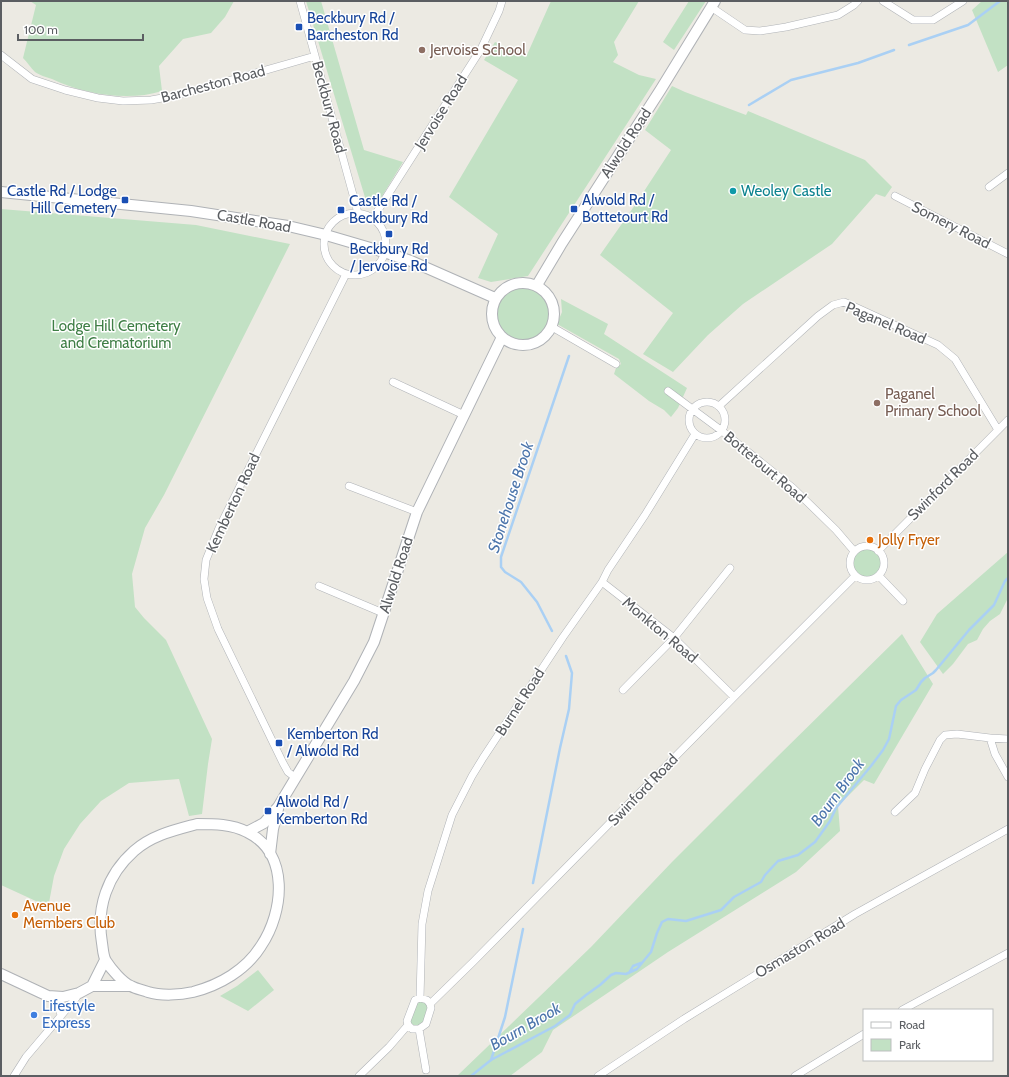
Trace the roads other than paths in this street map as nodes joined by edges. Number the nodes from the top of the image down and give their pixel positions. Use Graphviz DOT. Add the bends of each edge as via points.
graph roads {
  1 [pos="300,1"];
  2 [pos="502,1"];
  3 [pos="858,1"];
  4 [pos="883,1"];
  5 [pos="963,1"];
  6 [pos="713,4"];
  7 [pos="1,55"];
  8 [pos="315,56"];
  9 [pos="1008,173"];
  10 [pos="988,187"];
  11 [pos="1,192"];
  12 [pos="895,196"];
  13 [pos="358,213"];
  14 [pos="373,218"];
  15 [pos="326,235"];
  16 [pos="384,252"];
  17 [pos="1008,254"];
  18 [pos="346,274"];
  19 [pos="537,285"];
  20 [pos="495,298"];
  21 [pos="552,327"];
  22 [pos="502,337"];
  23 [pos="616,364"];
  24 [pos="393,382"];
  25 [pos="668,391"];
  26 [pos="719,406"];
  27 [pos="693,408"];
  28 [pos="464,416"];
  29 [pos="1008,420"];
  30 [pos="998,430"];
  31 [pos="722,431"];
  32 [pos="695,434"];
  33 [pos="349,486"];
  34 [pos="417,512"];
  35 [pos="854,551"];
  36 [pos="878,551"];
  37 [pos="730,568"];
  38 [pos="855,576"];
  39 [pos="879,576"];
  40 [pos="602,582"];
  41 [pos="319,586"];
  42 [pos="903,601"];
  43 [pos="384,614"];
  44 [pos="674,638"];
  45 [pos="623,690"];
  46 [pos="734,697"];
  47 [pos="990,738"];
  48 [pos="1008,739"];
  49 [pos="1008,777"];
  50 [pos="296,778"];
  51 [pos="278,807"];
  52 [pos="895,812"];
  53 [pos="1008,829"];
  54 [pos="248,832"];
  55 [pos="270,854"];
  56 [pos="1008,953"];
  57 [pos="105,960"];
  58 [pos="1,974"];
  59 [pos="92,986"];
  60 [pos="130,986"];
  61 [pos="79,993"];
  62 [pos="52,996"];
  63 [pos="420,998"];
  64 [pos="430,1004"];
  65 [pos="904,1009"];
  66 [pos="61,1015"];
  67 [pos="408,1025"];
  68 [pos="419,1029"];
  69 [pos="863,1035"];
  70 [pos="426,1070"];
  71 [pos="14,1076"];
  72 [pos="359,1076"];
  73 [pos="598,1076"];
  74 [pos="795,1076"];
  1 -- 8 [label="street, Beckbury Road"];
  2 -- 14 [label="street, Jervoise Road" via="481,49"];
  3 -- 6 [label="street" via="838,15 760,31 745,30"];
  4 -- 5 [label="street" via="913,20 933,20"];
  6 -- 19 [label="street, Alwold Road"];
  7 -- 8 [label="street, Barcheston Road" via="32,78 65,90 123,101 179,95"];
  8 -- 13 [label="street, Beckbury Road"];
  9 -- 10 [label="street"];
  11 -- 15 [label="street, Castle Road" via="192,211 288,226"];
  12 -- 17 [label="street, Somery Road"];
  13 -- 14 [label="street"];
  13 -- 15 [label="street" via="334,221"];
  14 -- 16 [label="street" via="386,237"];
  15 -- 16 [label="street, Castle Road"];
  15 -- 18 [label="street" via="324,248 328,259 335,268"];
  16 -- 18 [label="street" via="379,265 371,271 361,275"];
  16 -- 20 [label="street, Castle Road" via="411,261"];
  18 -- 50 [label="street, Kemberton Road" via="219,528 206,560 204,579 207,598 218,629 283,763 288,772"];
  19 -- 20 [label="street" via="519,282 509,285"];
  19 -- 21 [label="street" via="545,291 554,307"];
  20 -- 22 [label="street" via="492,322"];
  21 -- 22 [label="street" via="536,342 524,345 513,344"];
  21 -- 23 [label="street"];
  22 -- 28 [label="street, Alwold Road"];
  24 -- 28 [label="street"];
  25 -- 27 [label="street, Bottetourt Road"];
  26 -- 27 [label="street" via="712,402 704,402"];
  26 -- 30 [label="street, Paganel Road" via="818,316 833,305 844,302 938,345 955,359"];
  26 -- 31 [label="street" via="725,416"];
  27 -- 31 [label="street, Bottetourt Road"];
  27 -- 32 [label="street" via="689,415 689,424"];
  28 -- 34 [label="street, Alwold Road"];
  29 -- 30 [label="street, Swinford Road"];
  30 -- 36 [label="street, Swinford Road"];
  31 -- 32 [label="street" via="709,438"];
  31 -- 35 [label="street, Bottetourt Road" via="793,488"];
  32 -- 40 [label="street, Burnel Road"];
  33 -- 34 [label="street"];
  34 -- 43 [label="street, Alwold Road"];
  35 -- 36 [label="street" via="868,546"];
  35 -- 38 [label="street" via="850,565"];
  36 -- 39 [label="street" via="883,560"];
  37 -- 44 [label="street"];
  38 -- 39 [label="street" via="870,580"];
  38 -- 46 [label="street, Swinford Road"];
  39 -- 42 [label="street"];
  40 -- 44 [label="street, Monkton Road"];
  40 -- 63 [label="street, Burnel Road" via="483,758 452,815 428,891 422,924"];
  41 -- 43 [label="street"];
  43 -- 50 [label="street, Alwold Road" via="374,642 354,681"];
  44 -- 45 [label="street"];
  44 -- 46 [label="street, Monkton Road"];
  46 -- 64 [label="street, Swinford Road"];
  47 -- 48 [label="street"];
  47 -- 49 [label="street" via="995,754"];
  47 -- 52 [label="street" via="945,735 940,740 915,793"];
  50 -- 51 [label="street, Alwold Road"];
  51 -- 54 [label="street, Alwold Road" via="264,822"];
  51 -- 55 [label="street, Alwold Road"];
  53 -- 73 [label="street, Osmaston Road" via="855,914 684,1019"];
  54 -- 55 [label="street" via="265,844"];
  54 -- 57 [label="street" via="231,826 197,824 170,831 145,842 133,851 116,871 102,902 100,924"];
  55 -- 60 [label="street" via="278,872 279,890 272,927 261,946 239,970 206,989 188,993 152,993"];
  56 -- 65 [label="street"];
  57 -- 59 [label="street"];
  57 -- 60 [label="street"];
  58 -- 62 [label="street"];
  59 -- 60 [label="street"];
  59 -- 61 [label="street"];
  61 -- 62 [label="street" via="63,998"];
  61 -- 66 [label="street"];
  62 -- 66 [label="street"];
  63 -- 64 [label="street"];
  63 -- 67 [label="street" via="415,1000 407,1021"];
  64 -- 68 [label="street" via="426,1024"];
  66 -- 71 [label="street" via="26,1057"];
  67 -- 68 [label="street" via="412,1029"];
  67 -- 72 [label="street"];
  68 -- 70 [label="street"];
  69 -- 74 [label="street"];
}
